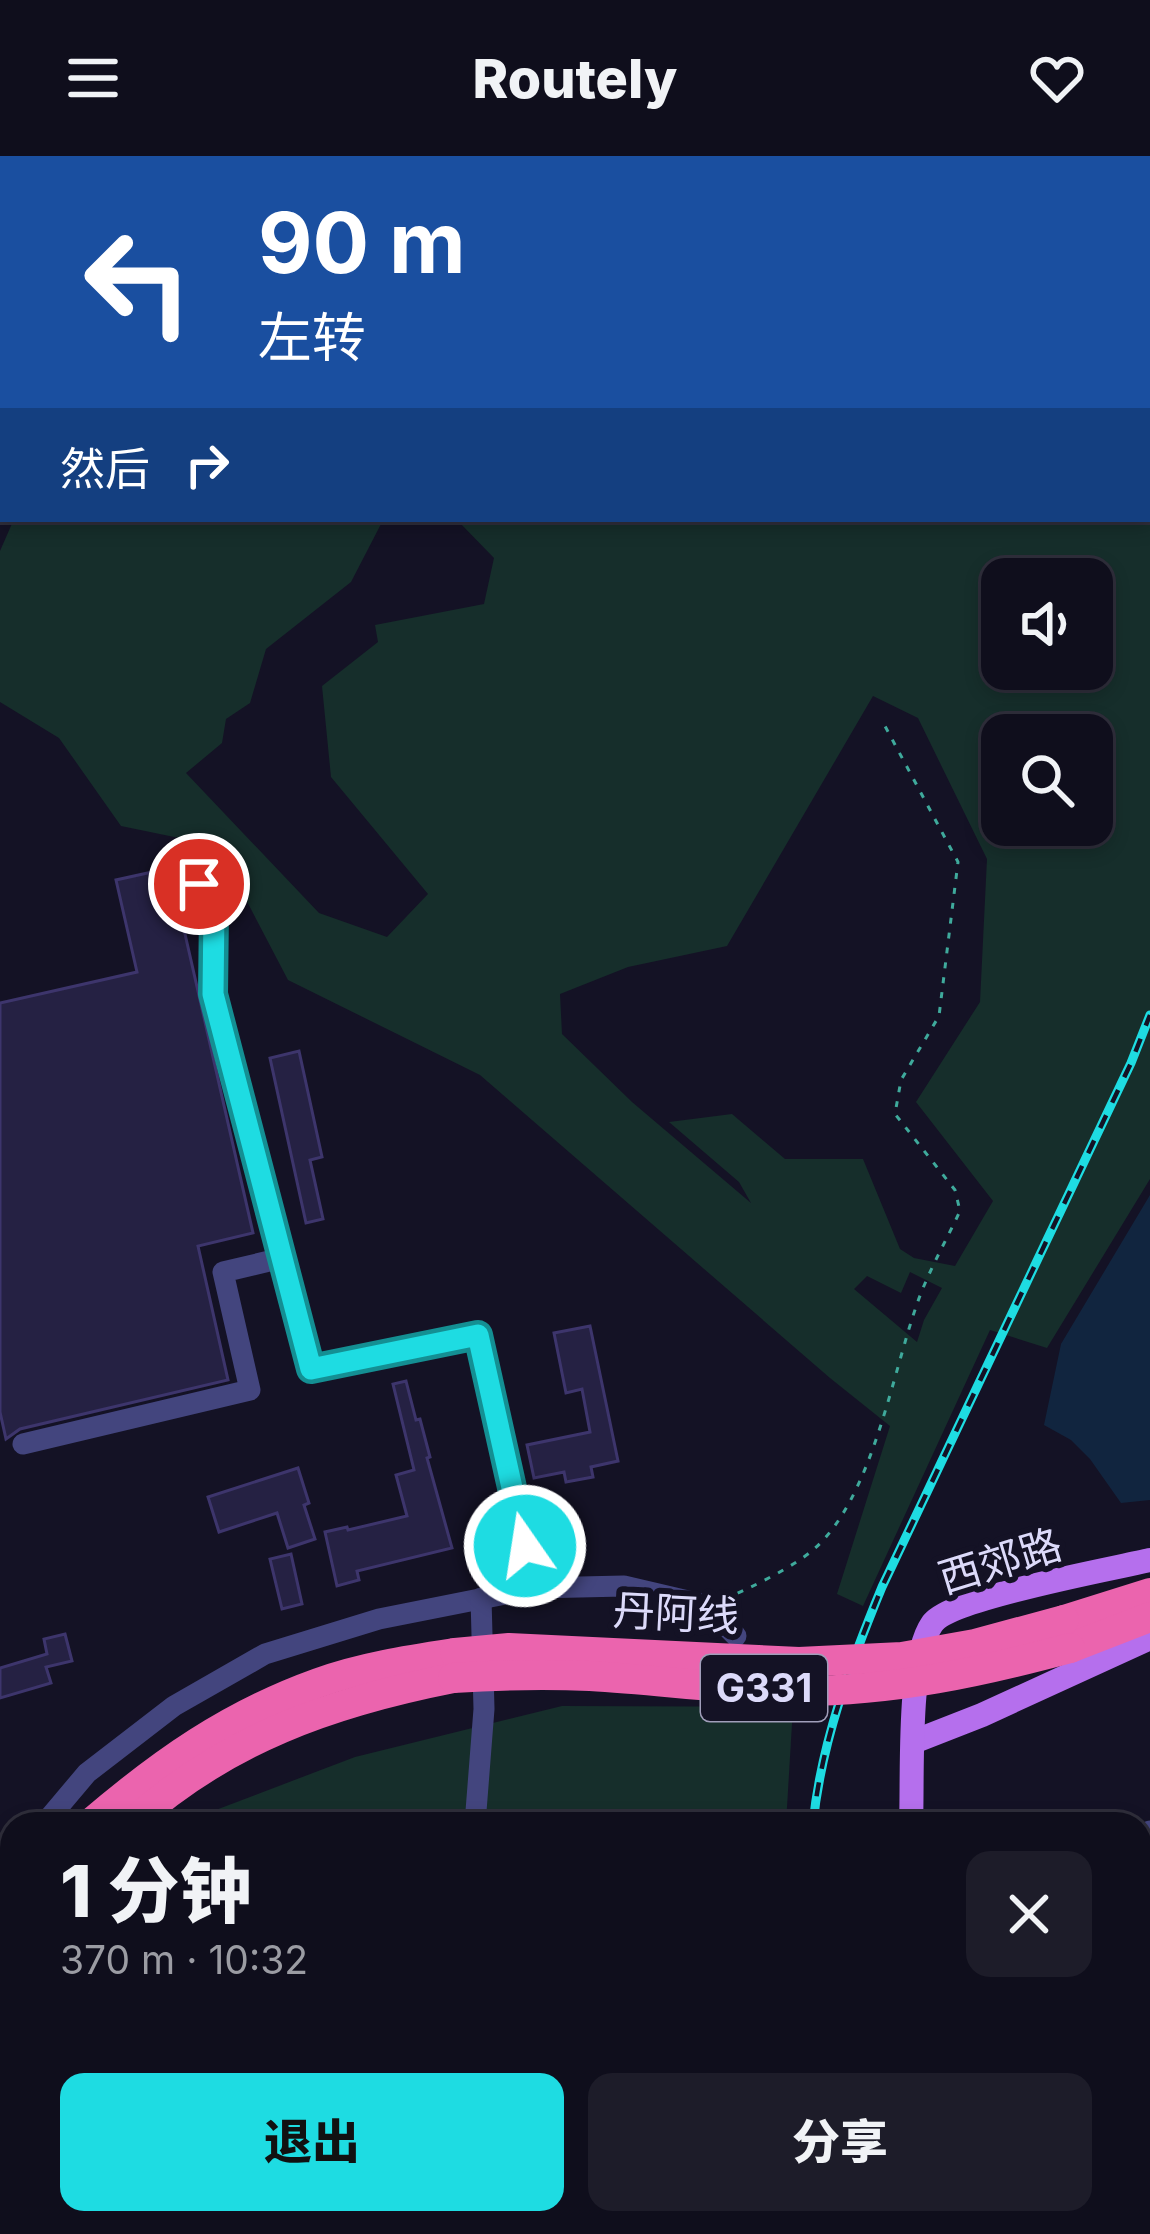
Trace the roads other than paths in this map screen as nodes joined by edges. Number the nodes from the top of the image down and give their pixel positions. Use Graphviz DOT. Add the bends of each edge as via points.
graph roads {
  1 [pos="199,884"];
  2 [pos="282,1258"];
  3 [pos="23,1444"];
  4 [pos="1150,1561"];
  5 [pos="535,1588"];
  6 [pos="1150,1593"];
  7 [pos="481,1598"];
  8 [pos="1150,1617"];
  9 [pos="1067,1634"];
  10 [pos="736,1636"];
  11 [pos="1150,1638"];
  12 [pos="454,1666"];
  13 [pos="913,1742"];
  14 [pos="54,1812"];
  15 [pos="104,1812"];
  16 [pos="144,1812"];
  17 [pos="476,1812"];
  18 [pos="910,1812"];
  1 -- 2 [label="street" via="214,910 213,994"];
  2 -- 3 [label="street" via="223,1273 250,1390"];
  2 -- 5 [label="street" via="311,1369 478,1335"];
  4 -- 13 [label="main road, 西郊路" via="977,1600 934,1620 918,1672"];
  5 -- 7 [label="street"];
  5 -- 10 [label="street" via="624,1586 705,1605"];
  6 -- 9 [label="highway, 丹阿线 / G331"];
  7 -- 14 [label="street" via="379,1618 265,1654 174,1706 87,1773"];
  7 -- 17 [label="street"];
  8 -- 9 [label="highway, 丹阿线 / G331"];
  9 -- 12 [label="highway, 丹阿线 / G331, bridge" via="902,1658 800,1662 509,1648"];
  11 -- 13 [label="main road"];
  12 -- 15 [label="highway, 丹阿线 / G331" via="388,1663 262,1706 147,1775"];
  12 -- 16 [label="highway, 丹阿线 / G331" via="266,1734"];
  13 -- 18 [label="main road, 西郊路"];
}
